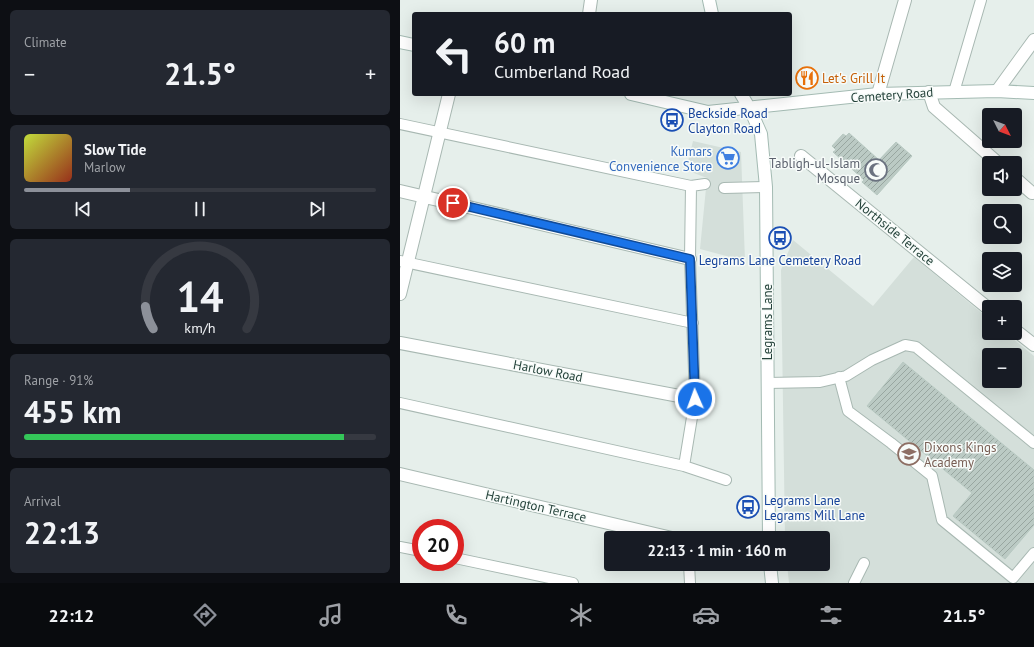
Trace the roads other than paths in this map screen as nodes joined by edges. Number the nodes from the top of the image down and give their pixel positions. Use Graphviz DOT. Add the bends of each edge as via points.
graph roads {
  1 [pos="591,0"];
  2 [pos="709,0"];
  3 [pos="905,0"];
  4 [pos="981,0"];
  5 [pos="589,12"];
  6 [pos="712,12"];
  7 [pos="1034,40"];
  8 [pos="400,42"];
  9 [pos="412,45"];
  10 [pos="997,91"];
  11 [pos="929,92"];
  12 [pos="954,92"];
  13 [pos="1034,93"];
  14 [pos="878,94"];
  15 [pos="448,96"];
  16 [pos="640,96"];
  17 [pos="742,96"];
  18 [pos="750,108"];
  19 [pos="400,124"];
  20 [pos="439,132"];
  21 [pos="801,156"];
  22 [pos="990,156"];
  23 [pos="705,184"];
  24 [pos="1022,184"];
  25 [pos="690,186"];
  26 [pos="766,187"];
  27 [pos="724,188"];
  28 [pos="400,191"];
  29 [pos="1032,193"];
  30 [pos="424,196"];
  31 [pos="690,259"];
  32 [pos="404,261"];
  33 [pos="400,294"];
  34 [pos="982,302"];
  35 [pos="693,323"];
  36 [pos="1022,336"];
  37 [pos="400,343"];
  38 [pos="1034,345"];
  39 [pos="839,377"];
  40 [pos="767,383"];
  41 [pos="695,399"];
  42 [pos="400,404"];
  43 [pos="1034,443"];
  44 [pos="684,466"];
  45 [pos="400,474"];
  46 [pos="726,480"];
  47 [pos="642,531"];
  48 [pos="769,531"];
  49 [pos="400,547"];
  50 [pos="412,549"];
  51 [pos="1034,553"];
  52 [pos="464,560"];
  53 [pos="864,562"];
  54 [pos="689,571"];
  55 [pos="771,571"];
  56 [pos="573,583"];
  57 [pos="690,583"];
  58 [pos="772,583"];
  59 [pos="854,583"];
  1 -- 5 [label="street"];
  2 -- 6 [label="street"];
  3 -- 14 [label="street"];
  4 -- 12 [label="lane"];
  7 -- 10 [label="street"];
  8 -- 9 [label="street"];
  10 -- 12 [label="street, Cemetery Road"];
  10 -- 13 [label="street, Cemetery Road"];
  11 -- 12 [label="street, Cemetery Road"];
  11 -- 14 [label="street, Cemetery Road"];
  11 -- 22 [label="street" via="934,107"];
  14 -- 18 [label="street, Cemetery Road"];
  15 -- 20 [label="street"];
  16 -- 18 [label="street, Cemetery Road" via="708,112"];
  17 -- 18 [label="street, Legrams Lane"];
  18 -- 26 [label="street, Legrams Lane" via="761,134"];
  19 -- 20 [label="lane"];
  20 -- 25 [label="lane"];
  20 -- 30 [label="street"];
  21 -- 34 [label="street, Northside Terrace"];
  23 -- 25 [label="lane"];
  24 -- 29 [label="street"];
  25 -- 31 [label="lane"];
  26 -- 27 [label="lane"];
  26 -- 40 [label="street, Legrams Lane"];
  28 -- 30 [label="street"];
  30 -- 31 [label="street"];
  30 -- 32 [label="street"];
  31 -- 35 [label="lane"];
  32 -- 33 [label="street"];
  32 -- 35 [label="lane"];
  35 -- 41 [label="lane"];
  36 -- 38 [label="street"];
  37 -- 41 [label="street, Harlow Road"];
  39 -- 40 [label="lane" via="820,382"];
  39 -- 43 [label="lane" via="846,376 905,344 916,347"];
  39 -- 51 [label="lane" via="848,411 932,476 942,520 1013,578"];
  40 -- 48 [label="street, Legrams Lane"];
  41 -- 44 [label="lane"];
  42 -- 44 [label="lane"];
  44 -- 46 [label="lane"];
  45 -- 47 [label="street, Hartington Terrace"];
  49 -- 50 [label="lane"];
  52 -- 56 [label="lane"];
  53 -- 59 [label="lane"];
  54 -- 57 [label="lane"];
  55 -- 58 [label="street"];
}
